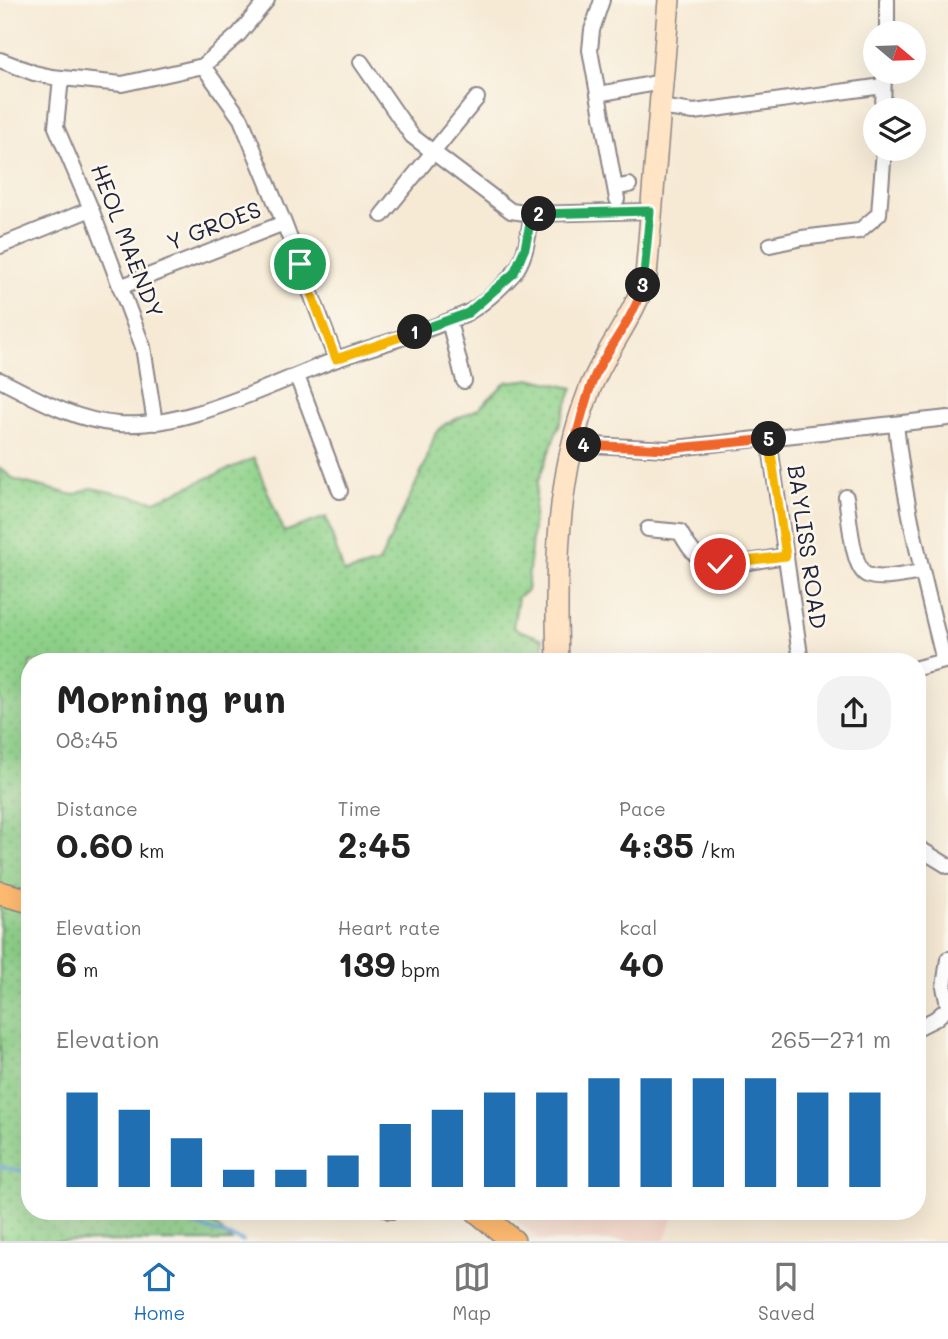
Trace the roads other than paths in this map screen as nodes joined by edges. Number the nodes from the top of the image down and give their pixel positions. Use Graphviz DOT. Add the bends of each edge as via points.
graph roads {
  1 [pos="267,0"];
  2 [pos="602,0"];
  3 [pos="668,0"];
  4 [pos="887,0"];
  5 [pos="887,21"];
  6 [pos="0,60"];
  7 [pos="369,65"];
  8 [pos="203,66"];
  9 [pos="61,78"];
  10 [pos="661,82"];
  11 [pos="863,83"];
  12 [pos="599,94"];
  13 [pos="477,98"];
  14 [pos="659,107"];
  15 [pos="434,153"];
  16 [pos="883,161"];
  17 [pos="620,191"];
  18 [pos="91,209"];
  19 [pos="650,211"];
  20 [pos="532,214"];
  21 [pos="382,215"];
  22 [pos="284,223"];
  23 [pos="770,245"];
  24 [pos="0,246"];
  25 [pos="120,287"];
  26 [pos="449,321"];
  27 [pos="336,359"];
  28 [pos="297,376"];
  29 [pos="0,380"];
  30 [pos="464,380"];
  31 [pos="948,418"];
  32 [pos="155,423"];
  33 [pos="896,424"];
  34 [pos="769,439"];
  35 [pos="574,444"];
  36 [pos="340,491"];
  37 [pos="846,497"];
  38 [pos="648,529"];
  39 [pos="786,556"];
  40 [pos="922,572"];
  41 [pos="558,653"];
  42 [pos="800,653"];
  43 [pos="946,660"];
  44 [pos="926,666"];
  45 [pos="926,853"];
  46 [pos="948,866"];
  47 [pos="0,893"];
  48 [pos="21,899"];
  49 [pos="948,959"];
  50 [pos="948,1007"];
  51 [pos="926,1024"];
  52 [pos="491,1220"];
  53 [pos="513,1241"];
  1 -- 8 [label="street" via="239,34"];
  2 -- 12 [label="street" via="590,50"];
  3 -- 10 [label="street"];
  4 -- 5 [label="street"];
  6 -- 9 [label="street"];
  7 -- 15 [label="street" via="412,136"];
  8 -- 9 [label="street" via="122,84"];
  8 -- 22 [label="street" via="241,119"];
  9 -- 18 [label="street, HEOL MAENDY" via="56,127"];
  10 -- 12 [label="street"];
  10 -- 14 [label="street"];
  11 -- 14 [label="street" via="694,112"];
  12 -- 17 [label="street"];
  13 -- 15 [label="street"];
  14 -- 19 [label="street"];
  15 -- 20 [label="street" via="511,211"];
  15 -- 21 [label="street"];
  16 -- 23 [label="street" via="879,214 859,231"];
  18 -- 24 [label="street"];
  18 -- 25 [label="street, HEOL MAENDY"];
  19 -- 20 [label="street"];
  19 -- 35 [label="street" via="641,293 588,393"];
  20 -- 26 [label="street" via="514,273 468,313"];
  22 -- 25 [label="street, Y GROES"];
  22 -- 27 [label="street"];
  25 -- 32 [label="street, HEOL MAENDY" via="143,346"];
  26 -- 27 [label="street"];
  26 -- 30 [label="street"];
  27 -- 28 [label="street"];
  28 -- 32 [label="street"];
  28 -- 36 [label="street"];
  29 -- 32 [label="street" via="72,414 117,424"];
  31 -- 33 [label="street"];
  33 -- 34 [label="street"];
  33 -- 40 [label="street"];
  34 -- 35 [label="street" via="667,449"];
  34 -- 39 [label="street, BAYLISS ROAD"];
  35 -- 41 [label="street" via="560,511"];
  37 -- 40 [label="street" via="857,566 865,575"];
  38 -- 39 [label="street" via="680,532 696,556 707,563"];
  39 -- 42 [label="street, BAYLISS ROAD"];
  40 -- 43 [label="street"];
  43 -- 44 [label="street"];
  45 -- 46 [label="street"];
  47 -- 48 [label="main road"];
  49 -- 50 [label="street" via="944,987"];
  50 -- 51 [label="street"];
  52 -- 53 [label="main road"];
}
